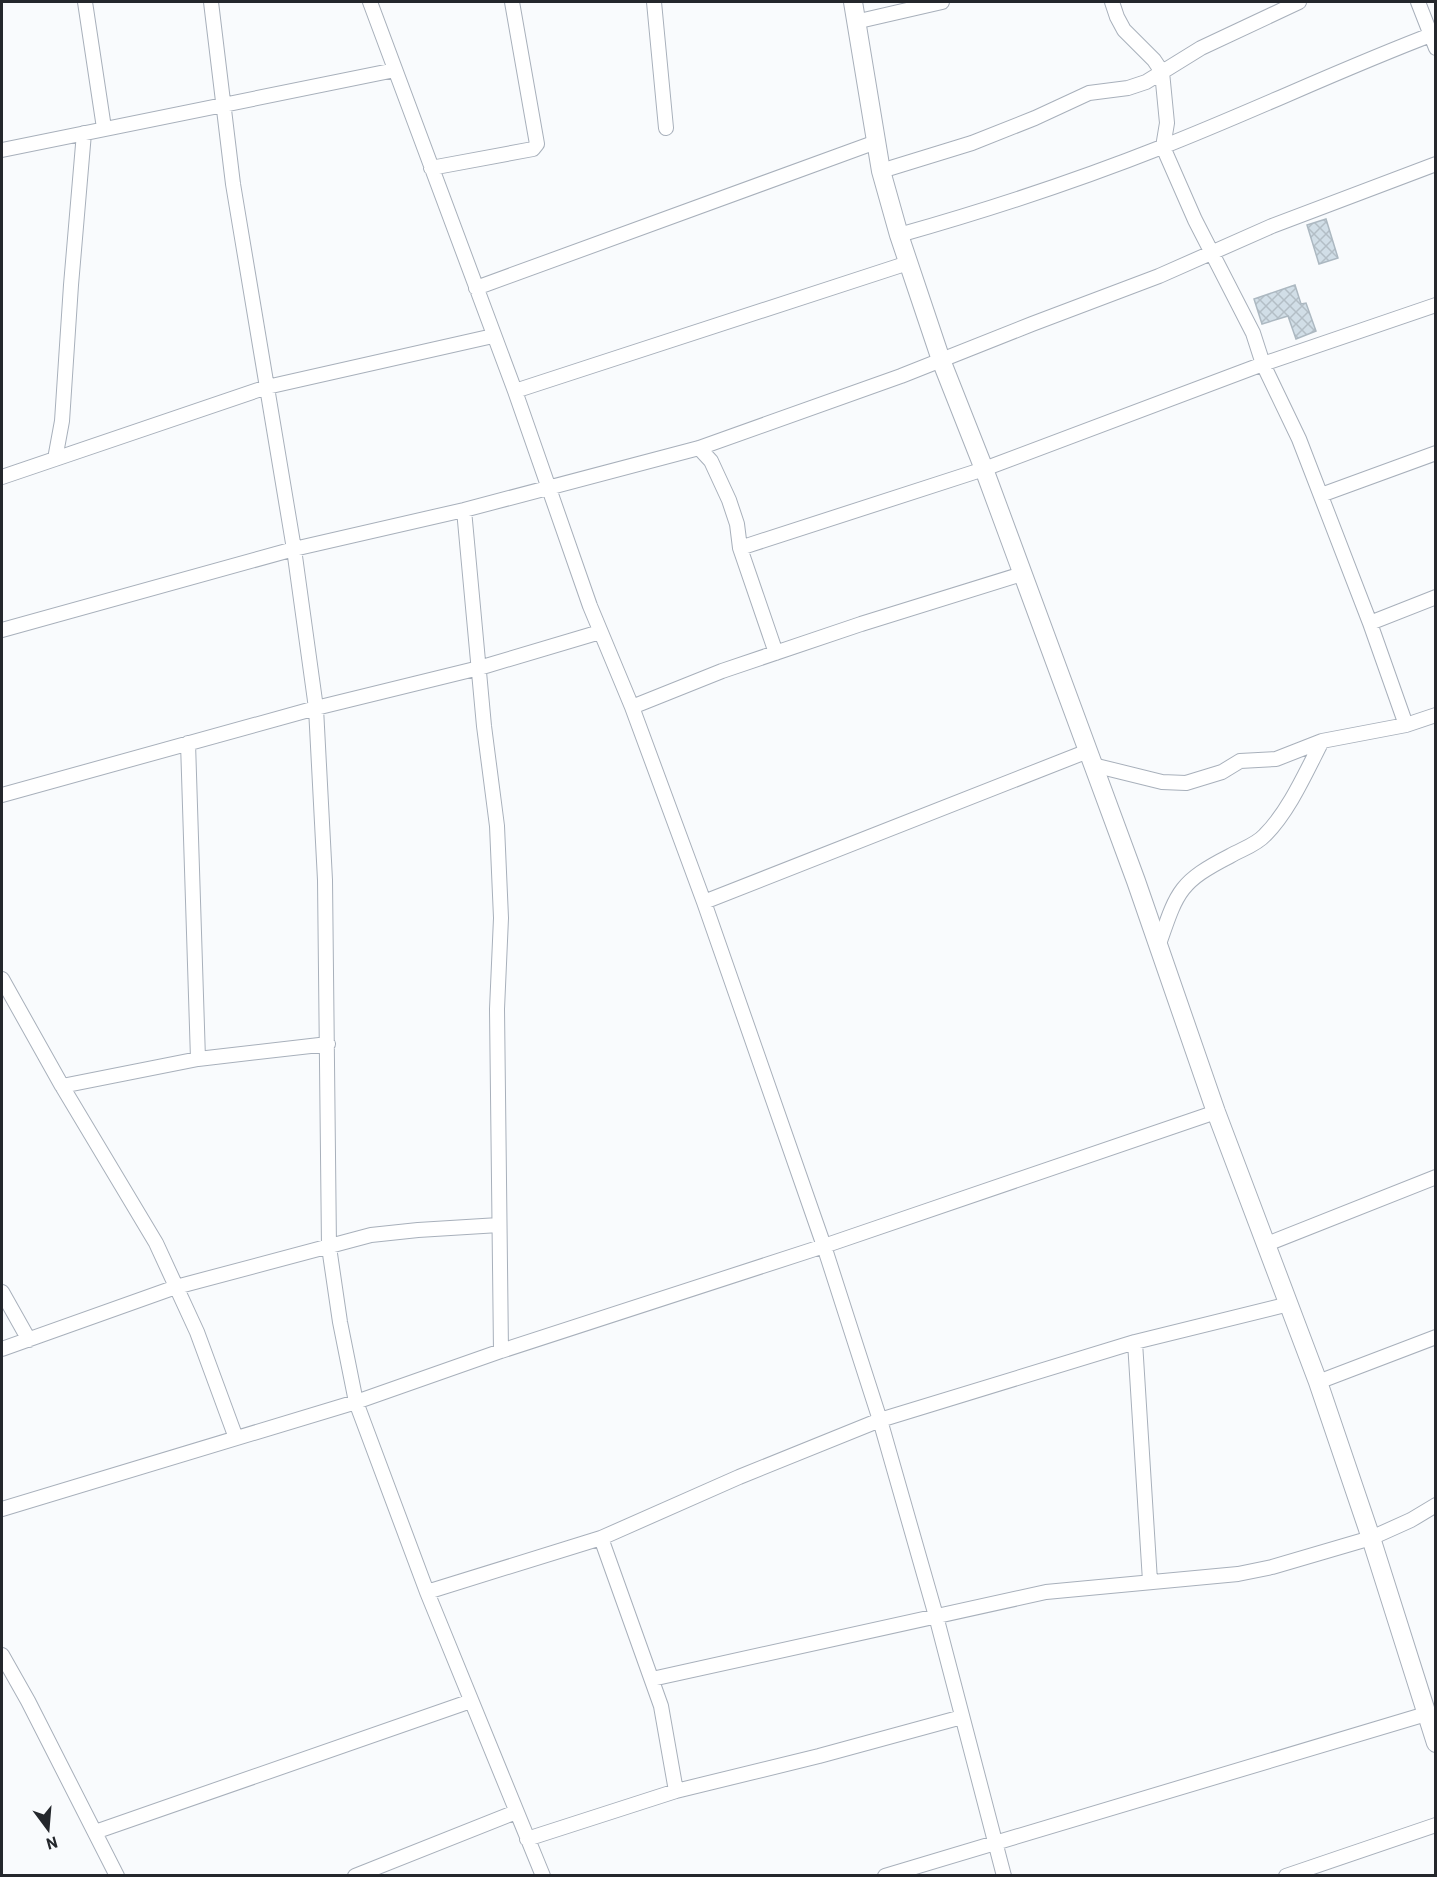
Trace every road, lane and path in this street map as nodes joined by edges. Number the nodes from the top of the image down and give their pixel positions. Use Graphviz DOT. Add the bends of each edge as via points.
graph roads {
  1 [pos="85,2"];
  2 [pos="211,2"];
  3 [pos="370,2"];
  4 [pos="512,2"];
  5 [pos="654,2"];
  6 [pos="853,2"];
  7 [pos="942,2"];
  8 [pos="1112,2"];
  9 [pos="1299,2"];
  10 [pos="1418,2"];
  11 [pos="855,22"];
  12 [pos="1434,38"];
  13 [pos="395,70"];
  14 [pos="1162,72"];
  15 [pos="222,106"];
  16 [pos="104,128"];
  17 [pos="666,128"];
  18 [pos="84,133"];
  19 [pos="876,142"];
  20 [pos="1163,147"];
  21 [pos="2,150"];
  22 [pos="1436,164"];
  23 [pos="431,168"];
  24 [pos="881,171"];
  25 [pos="898,235"];
  26 [pos="1212,252"];
  27 [pos="908,263"];
  28 [pos="476,288"];
  29 [pos="1436,305"];
  30 [pos="494,336"];
  31 [pos="941,360"];
  32 [pos="1263,364"];
  33 [pos="267,387"];
  34 [pos="515,390"];
  35 [pos="699,448"];
  36 [pos="1436,453"];
  37 [pos="55,459"];
  38 [pos="984,469"];
  39 [pos="2,477"];
  40 [pos="549,489"];
  41 [pos="1321,495"];
  42 [pos="464,510"];
  43 [pos="741,548"];
  44 [pos="294,549"];
  45 [pos="1022,574"];
  46 [pos="1436,597"];
  47 [pos="1370,623"];
  48 [pos="2,630"];
  49 [pos="600,632"];
  50 [pos="776,652"];
  51 [pos="479,668"];
  52 [pos="632,707"];
  53 [pos="316,708"];
  54 [pos="1436,715"];
  55 [pos="1406,725"];
  56 [pos="1322,741"];
  57 [pos="188,743"];
  58 [pos="1090,758"];
  59 [pos="2,795"];
  60 [pos="704,902"];
  61 [pos="1159,944"];
  62 [pos="2,979"];
  63 [pos="328,1044"];
  64 [pos="198,1059"];
  65 [pos="62,1086"];
  66 [pos="1216,1112"];
  67 [pos="1436,1177"];
  68 [pos="499,1225"];
  69 [pos="1267,1244"];
  70 [pos="824,1246"];
  71 [pos="329,1247"];
  72 [pos="176,1287"];
  73 [pos="2,1292"];
  74 [pos="1289,1304"];
  75 [pos="1436,1337"];
  76 [pos="29,1340"];
  77 [pos="1135,1342"];
  78 [pos="2,1349"];
  79 [pos="501,1351"];
  80 [pos="1318,1382"];
  81 [pos="356,1402"];
  82 [pos="880,1420"];
  83 [pos="236,1438"];
  84 [pos="1436,1505"];
  85 [pos="2,1509"];
  86 [pos="602,1538"];
  87 [pos="1371,1538"];
  88 [pos="1150,1581"];
  89 [pos="427,1592"];
  90 [pos="936,1616"];
  91 [pos="2,1655"];
  92 [pos="652,1679"];
  93 [pos="471,1701"];
  94 [pos="1426,1714"];
  95 [pos="962,1717"];
  96 [pos="1436,1743"];
  97 [pos="676,1791"];
  98 [pos="516,1812"];
  99 [pos="1436,1825"];
  100 [pos="96,1832"];
  101 [pos="527,1839"];
  102 [pos="995,1844"];
  103 [pos="117,1875"];
  104 [pos="355,1875"];
  105 [pos="543,1875"];
  106 [pos="885,1875"];
  107 [pos="1004,1875"];
  108 [pos="1286,1875"];
  1 -- 16 [label="street"];
  2 -- 15 [label="street"];
  3 -- 13 [label="street"];
  4 -- 23 [label="street" via="537,144 533,149"];
  5 -- 17 [label="street"];
  6 -- 11 [label="street"];
  7 -- 11 [label="street"];
  8 -- 14 [label="street" via="1124,30"];
  9 -- 14 [label="street" via="1201,48"];
  10 -- 12 [label="street"];
  11 -- 19 [label="street"];
  12 -- 20 [label="street"];
  13 -- 15 [label="street"];
  13 -- 23 [label="street"];
  14 -- 20 [label="street" via="1167,123"];
  14 -- 24 [label="street" via="1128,88 1089,93 972,143"];
  15 -- 16 [label="street"];
  15 -- 33 [label="street"];
  16 -- 18 [label="street"];
  18 -- 21 [label="street"];
  18 -- 37 [label="street" via="62,422"];
  19 -- 24 [label="street"];
  19 -- 28 [label="street"];
  20 -- 25 [label="street" via="1026,198"];
  20 -- 26 [label="street"];
  22 -- 26 [label="street"];
  23 -- 28 [label="street"];
  24 -- 25 [label="street"];
  25 -- 27 [label="street"];
  26 -- 31 [label="street"];
  26 -- 32 [label="street" via="1253,333"];
  27 -- 31 [label="street"];
  27 -- 34 [label="street"];
  28 -- 30 [label="street"];
  29 -- 32 [label="street"];
  30 -- 33 [label="street"];
  30 -- 34 [label="street"];
  31 -- 35 [label="street"];
  31 -- 38 [label="street"];
  32 -- 38 [label="street"];
  32 -- 41 [label="street"];
  33 -- 37 [label="street"];
  33 -- 44 [label="street"];
  34 -- 40 [label="street"];
  35 -- 40 [label="street"];
  35 -- 43 [label="street" via="711,461 729,500"];
  36 -- 41 [label="street"];
  37 -- 39 [label="street"];
  38 -- 43 [label="street"];
  38 -- 45 [label="street"];
  40 -- 42 [label="street"];
  40 -- 49 [label="street"];
  41 -- 47 [label="street"];
  42 -- 44 [label="street"];
  42 -- 51 [label="street"];
  43 -- 50 [label="street"];
  44 -- 48 [label="street"];
  44 -- 53 [label="street"];
  45 -- 50 [label="street"];
  45 -- 58 [label="street"];
  46 -- 47 [label="street"];
  47 -- 55 [label="street"];
  49 -- 51 [label="street"];
  49 -- 52 [label="street"];
  50 -- 52 [label="street"];
  51 -- 53 [label="street"];
  51 -- 68 [label="street" via="497,826 501,918 496,1009"];
  52 -- 60 [label="street"];
  53 -- 57 [label="street"];
  53 -- 63 [label="street"];
  54 -- 55 [label="street"];
  55 -- 56 [label="street"];
  56 -- 58 [label="street" via="1276,759 1239,761 1222,772 1186,783 1162,783"];
  56 -- 61 [label="street" via="1295,794 1267,834 1202,870 1182,888"];
  57 -- 59 [label="street"];
  57 -- 64 [label="street"];
  58 -- 60 [label="street"];
  58 -- 61 [label="street"];
  60 -- 70 [label="street"];
  61 -- 66 [label="street"];
  62 -- 65 [label="street"];
  63 -- 64 [label="street"];
  63 -- 71 [label="street"];
  64 -- 65 [label="street"];
  65 -- 72 [label="street" via="151,1234"];
  66 -- 69 [label="street"];
  66 -- 70 [label="street"];
  67 -- 69 [label="street"];
  68 -- 71 [label="street" via="371,1235"];
  68 -- 79 [label="street"];
  69 -- 74 [label="street"];
  70 -- 79 [label="street"];
  70 -- 82 [label="street"];
  71 -- 72 [label="street"];
  71 -- 81 [label="street"];
  72 -- 76 [label="street"];
  72 -- 83 [label="street"];
  73 -- 76 [label="street"];
  74 -- 77 [label="street"];
  74 -- 80 [label="street"];
  75 -- 80 [label="street"];
  76 -- 78 [label="street"];
  77 -- 82 [label="street"];
  77 -- 88 [label="street"];
  79 -- 81 [label="street"];
  80 -- 87 [label="street"];
  81 -- 83 [label="street"];
  81 -- 89 [label="street"];
  82 -- 86 [label="street"];
  82 -- 90 [label="street"];
  83 -- 85 [label="street"];
  84 -- 87 [label="street"];
  86 -- 89 [label="street"];
  86 -- 92 [label="street"];
  87 -- 88 [label="street" via="1238,1574"];
  87 -- 94 [label="street"];
  88 -- 90 [label="street" via="1046,1592"];
  89 -- 93 [label="street"];
  90 -- 92 [label="street"];
  90 -- 95 [label="street"];
  91 -- 100 [label="street"];
  92 -- 97 [label="street" via="661,1706"];
  93 -- 98 [label="street"];
  93 -- 100 [label="street"];
  94 -- 96 [label="street"];
  94 -- 102 [label="street"];
  95 -- 97 [label="street"];
  95 -- 102 [label="street"];
  97 -- 101 [label="street"];
  98 -- 101 [label="street"];
  98 -- 104 [label="street"];
  99 -- 108 [label="street"];
  100 -- 103 [label="street"];
  101 -- 105 [label="street"];
  102 -- 106 [label="street"];
  102 -- 107 [label="street"];
}
